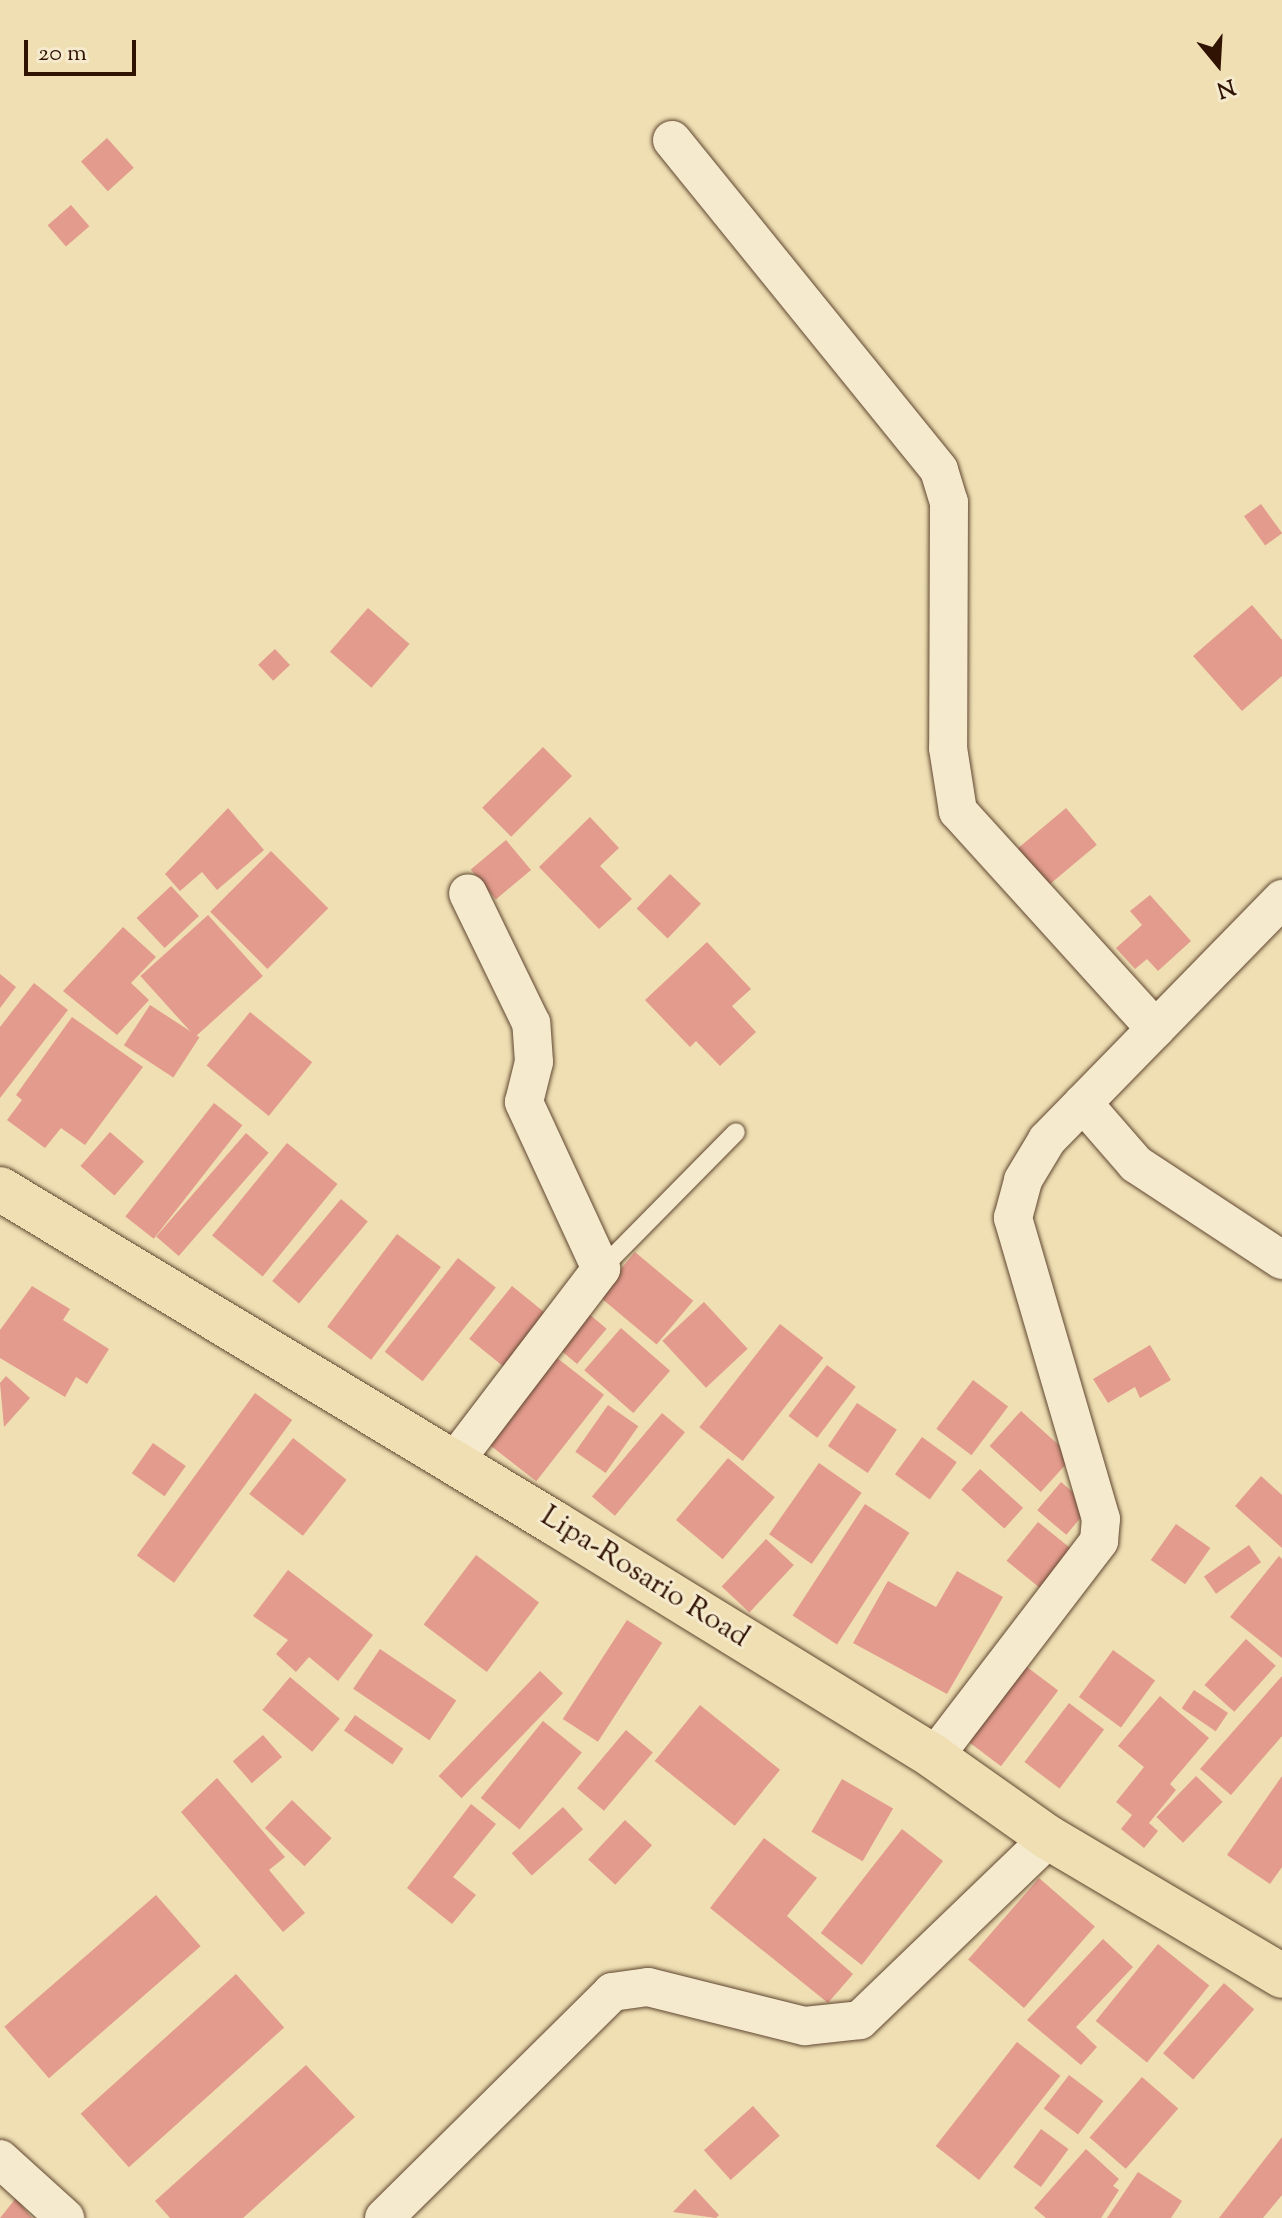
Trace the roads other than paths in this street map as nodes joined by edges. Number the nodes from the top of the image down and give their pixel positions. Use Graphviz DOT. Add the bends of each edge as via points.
graph roads {
  1 [pos="672,140"];
  2 [pos="468,893"];
  3 [pos="1282,899"];
  4 [pos="1156,1029"];
  5 [pos="1083,1103"];
  6 [pos="736,1132"];
  7 [pos="0,1189"];
  8 [pos="1282,1260"];
  9 [pos="601,1269"];
  10 [pos="454,1462"];
  11 [pos="934,1757"];
  12 [pos="1049,1838"];
  13 [pos="1282,1976"];
  14 [pos="0,2159"];
  15 [pos="65,2218"];
  16 [pos="384,2218"];
  1 -- 4 [label="street" via="939,470 949,502 948,748 958,811"];
  2 -- 9 [label="street" via="531,1023 534,1062 524,1102"];
  3 -- 4 [label="street"];
  4 -- 5 [label="street"];
  5 -- 8 [label="street" via="1136,1164"];
  5 -- 11 [label="street" via="1023,1180 1013,1218 1101,1519 1099,1541"];
  6 -- 9 [label="lane"];
  7 -- 10 [label="main road, Lipa-Rosario Road"];
  9 -- 10 [label="street"];
  10 -- 11 [label="main road, Lipa-Rosario Road"];
  11 -- 12 [label="main road, Lipa-Rosario Road"];
  12 -- 13 [label="main road, Lipa-Rosario Road"];
  12 -- 16 [label="street" via="860,2020 805,2026 648,1987 612,1992"];
  14 -- 15 [label="street"];
}
